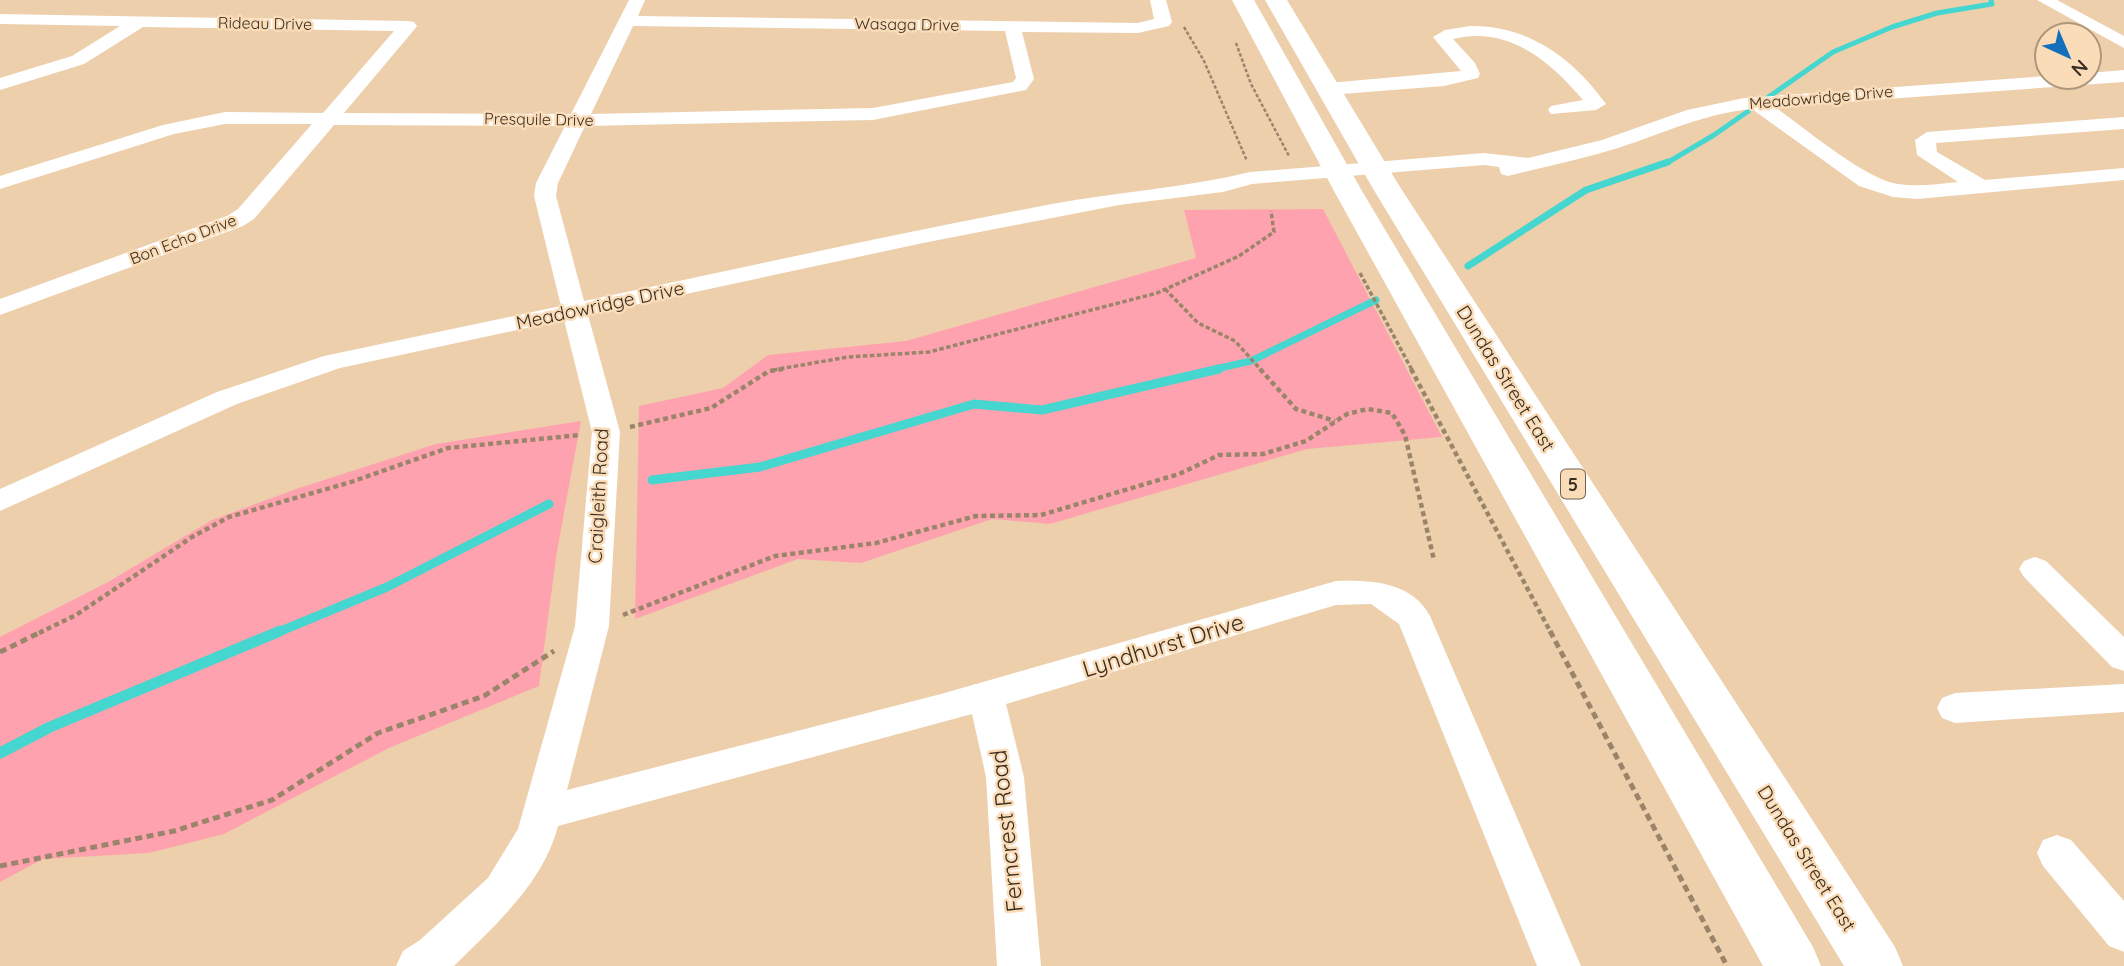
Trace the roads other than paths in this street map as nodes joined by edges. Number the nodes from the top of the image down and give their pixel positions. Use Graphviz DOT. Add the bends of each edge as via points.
graph roads {
  1 [pos="637,0"];
  2 [pos="1158,0"];
  3 [pos="1242,0"];
  4 [pos="1276,0"];
  5 [pos="2085,0"];
  6 [pos="2047,1"];
  7 [pos="0,19"];
  8 [pos="141,21"];
  9 [pos="628,21"];
  10 [pos="1012,25"];
  11 [pos="2115,33"];
  12 [pos="2124,43"];
  13 [pos="2124,76"];
  14 [pos="0,84"];
  15 [pos="1329,89"];
  16 [pos="1756,103"];
  17 [pos="1558,110"];
  18 [pos="327,117"];
  19 [pos="577,120"];
  20 [pos="2124,123"];
  21 [pos="2124,174"];
  22 [pos="1362,180"];
  23 [pos="0,183"];
  24 [pos="1980,186"];
  25 [pos="0,308"];
  26 [pos="574,311"];
  27 [pos="0,501"];
  28 [pos="2035,569"];
  29 [pos="2124,658"];
  30 [pos="986,697"];
  31 [pos="2124,698"];
  32 [pos="1955,708"];
  33 [pos="542,813"];
  34 [pos="2057,853"];
  35 [pos="2124,932"];
  36 [pos="418,966"];
  37 [pos="1019,966"];
  38 [pos="1559,966"];
  39 [pos="1793,966"];
  40 [pos="1875,966"];
  1 -- 9 [label="street, Craigleith Road"];
  2 -- 10 [label="street, Wasaga Drive" via="1163,22 1138,28"];
  3 -- 22 [label="main road, Dundas Street East / 5"];
  4 -- 15 [label="main road, Dundas Street East / 5"];
  5 -- 6 [label="street"];
  6 -- 11 [label="street"];
  7 -- 8 [label="street, Rideau Drive"];
  8 -- 14 [label="street" via="78,60"];
  8 -- 18 [label="street, Rideau Drive" via="408,26"];
  9 -- 10 [label="street, Wasaga Drive"];
  9 -- 19 [label="street, Craigleith Road"];
  10 -- 19 [label="street, Presquile Drive" via="1025,79 1012,89 880,113"];
  11 -- 12 [label="street"];
  13 -- 16 [label="street, Meadowridge Drive"];
  15 -- 17 [label="street" via="1471,74 1442,37 1497,31 1528,41 1551,56 1596,104"];
  15 -- 22 [label="main road, Dundas Street East / 5"];
  16 -- 22 [label="street, Meadowridge Drive" via="1695,114 1494,175"];
  16 -- 24 [label="street" via="1867,181 1917,192"];
  18 -- 19 [label="street, Presquile Drive"];
  18 -- 23 [label="street, Presquile Drive" via="205,121"];
  18 -- 25 [label="street, Bon Echo Drive" via="250,210 235,221"];
  19 -- 26 [label="street, Craigleith Road" via="545,196"];
  20 -- 24 [label="street" via="1925,139 1927,155"];
  21 -- 24 [label="street"];
  22 -- 26 [label="street, Meadowridge Drive" via="1257,193 1223,186 1119,198"];
  22 -- 39 [label="main road, Dundas Street East / 5"];
  22 -- 40 [label="main road, Dundas Street East / 5"];
  26 -- 27 [label="street, Meadowridge Drive" via="282,377"];
  26 -- 33 [label="street, Craigleith Road" via="606,432 593,626"];
  28 -- 29 [label="street"];
  30 -- 33 [label="street, Lyndhurst Drive" via="706,774"];
  30 -- 37 [label="street, Ferncrest Road" via="1005,777"];
  30 -- 38 [label="street, Lyndhurst Drive" via="1336,593 1377,592 1413,616"];
  31 -- 32 [label="street"];
  33 -- 36 [label="street, Craigleith Road" via="536,835 502,891"];
  34 -- 35 [label="street"];
}
